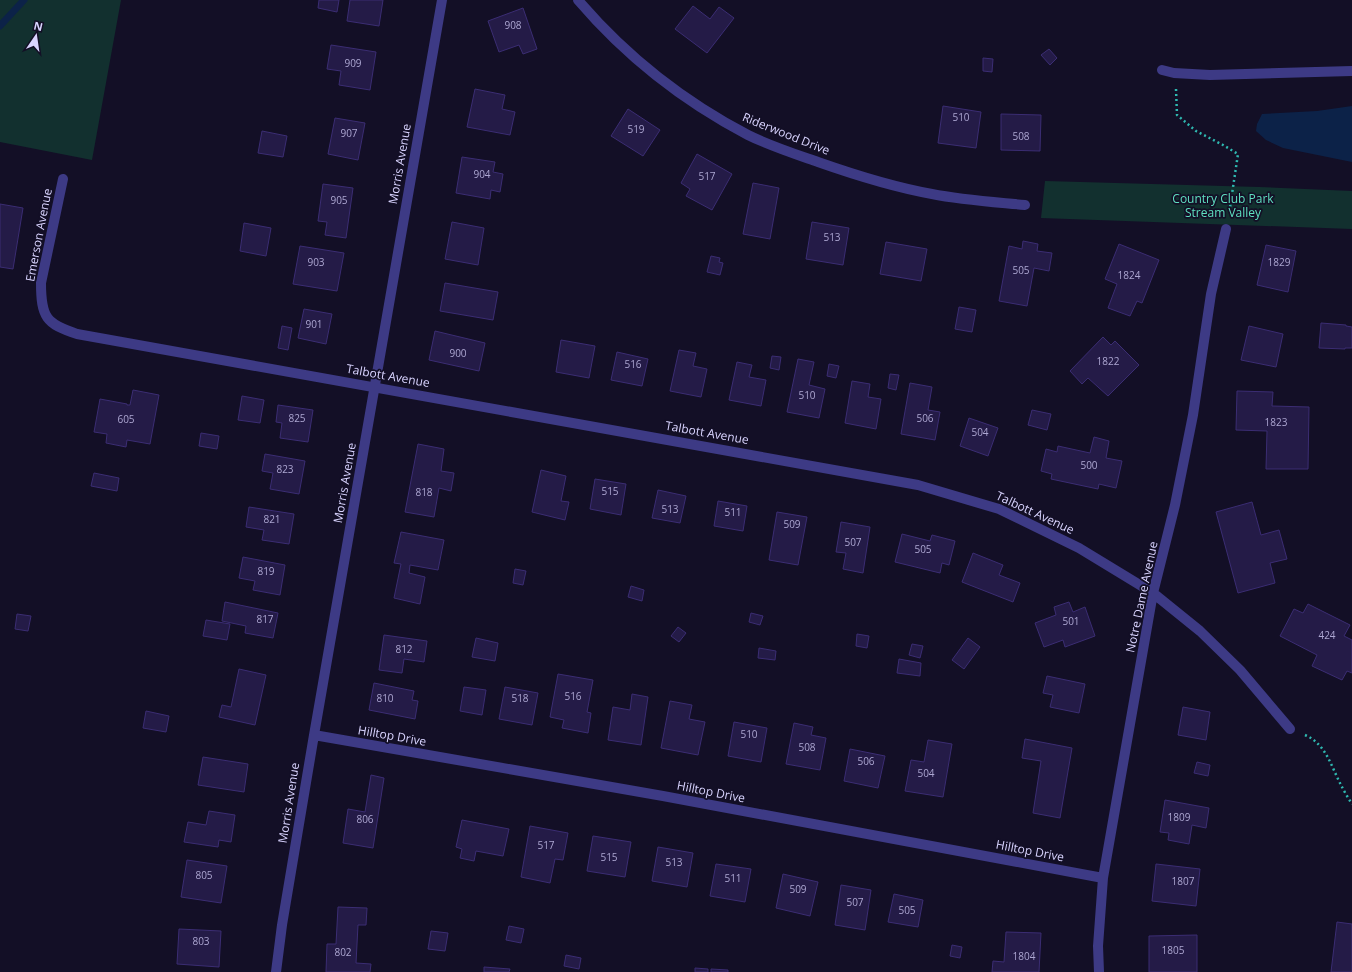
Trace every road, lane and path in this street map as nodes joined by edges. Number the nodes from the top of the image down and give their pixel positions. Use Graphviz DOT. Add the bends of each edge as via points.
graph roads {
  1 [pos="442,0"];
  2 [pos="578,0"];
  3 [pos="1162,70"];
  4 [pos="1352,71"];
  5 [pos="1174,73"];
  6 [pos="64,179"];
  7 [pos="1025,205"];
  8 [pos="1226,229"];
  9 [pos="47,319"];
  10 [pos="375,387"];
  11 [pos="1153,593"];
  12 [pos="1290,729"];
  13 [pos="314,735"];
  14 [pos="1352,804"];
  15 [pos="1103,878"];
  16 [pos="276,972"];
  17 [pos="1099,972"];
  1 -- 10 [label="street, Morris Avenue"];
  2 -- 7 [label="street, Riderwood Drive" via="629,54 707,112 749,136 845,171 894,185 974,201"];
  3 -- 5 [label="street"];
  4 -- 5 [label="street" via="1210,75"];
  5 -- 8 [label="path" via="1177,115 1196,131 1238,154"];
  6 -- 9 [label="street, Emerson Avenue" via="41,284 43,309"];
  8 -- 11 [label="street, Notre Dame Avenue" via="1211,294 1193,415 1175,505"];
  9 -- 10 [label="street, Talbott Avenue" via="60,328 77,334"];
  10 -- 11 [label="street, Talbott Avenue" via="918,484 999,509 1079,548"];
  10 -- 13 [label="street, Morris Avenue"];
  11 -- 12 [label="street, Talbott Avenue" via="1200,631 1240,670"];
  11 -- 15 [label="street, Notre Dame Avenue"];
  12 -- 14 [label="path" via="1310,737 1320,746"];
  13 -- 15 [label="street, Hilltop Drive" via="663,796"];
  13 -- 16 [label="street, Morris Avenue"];
  15 -- 17 [label="street, Notre Dame Avenue" via="1098,946"];
}
